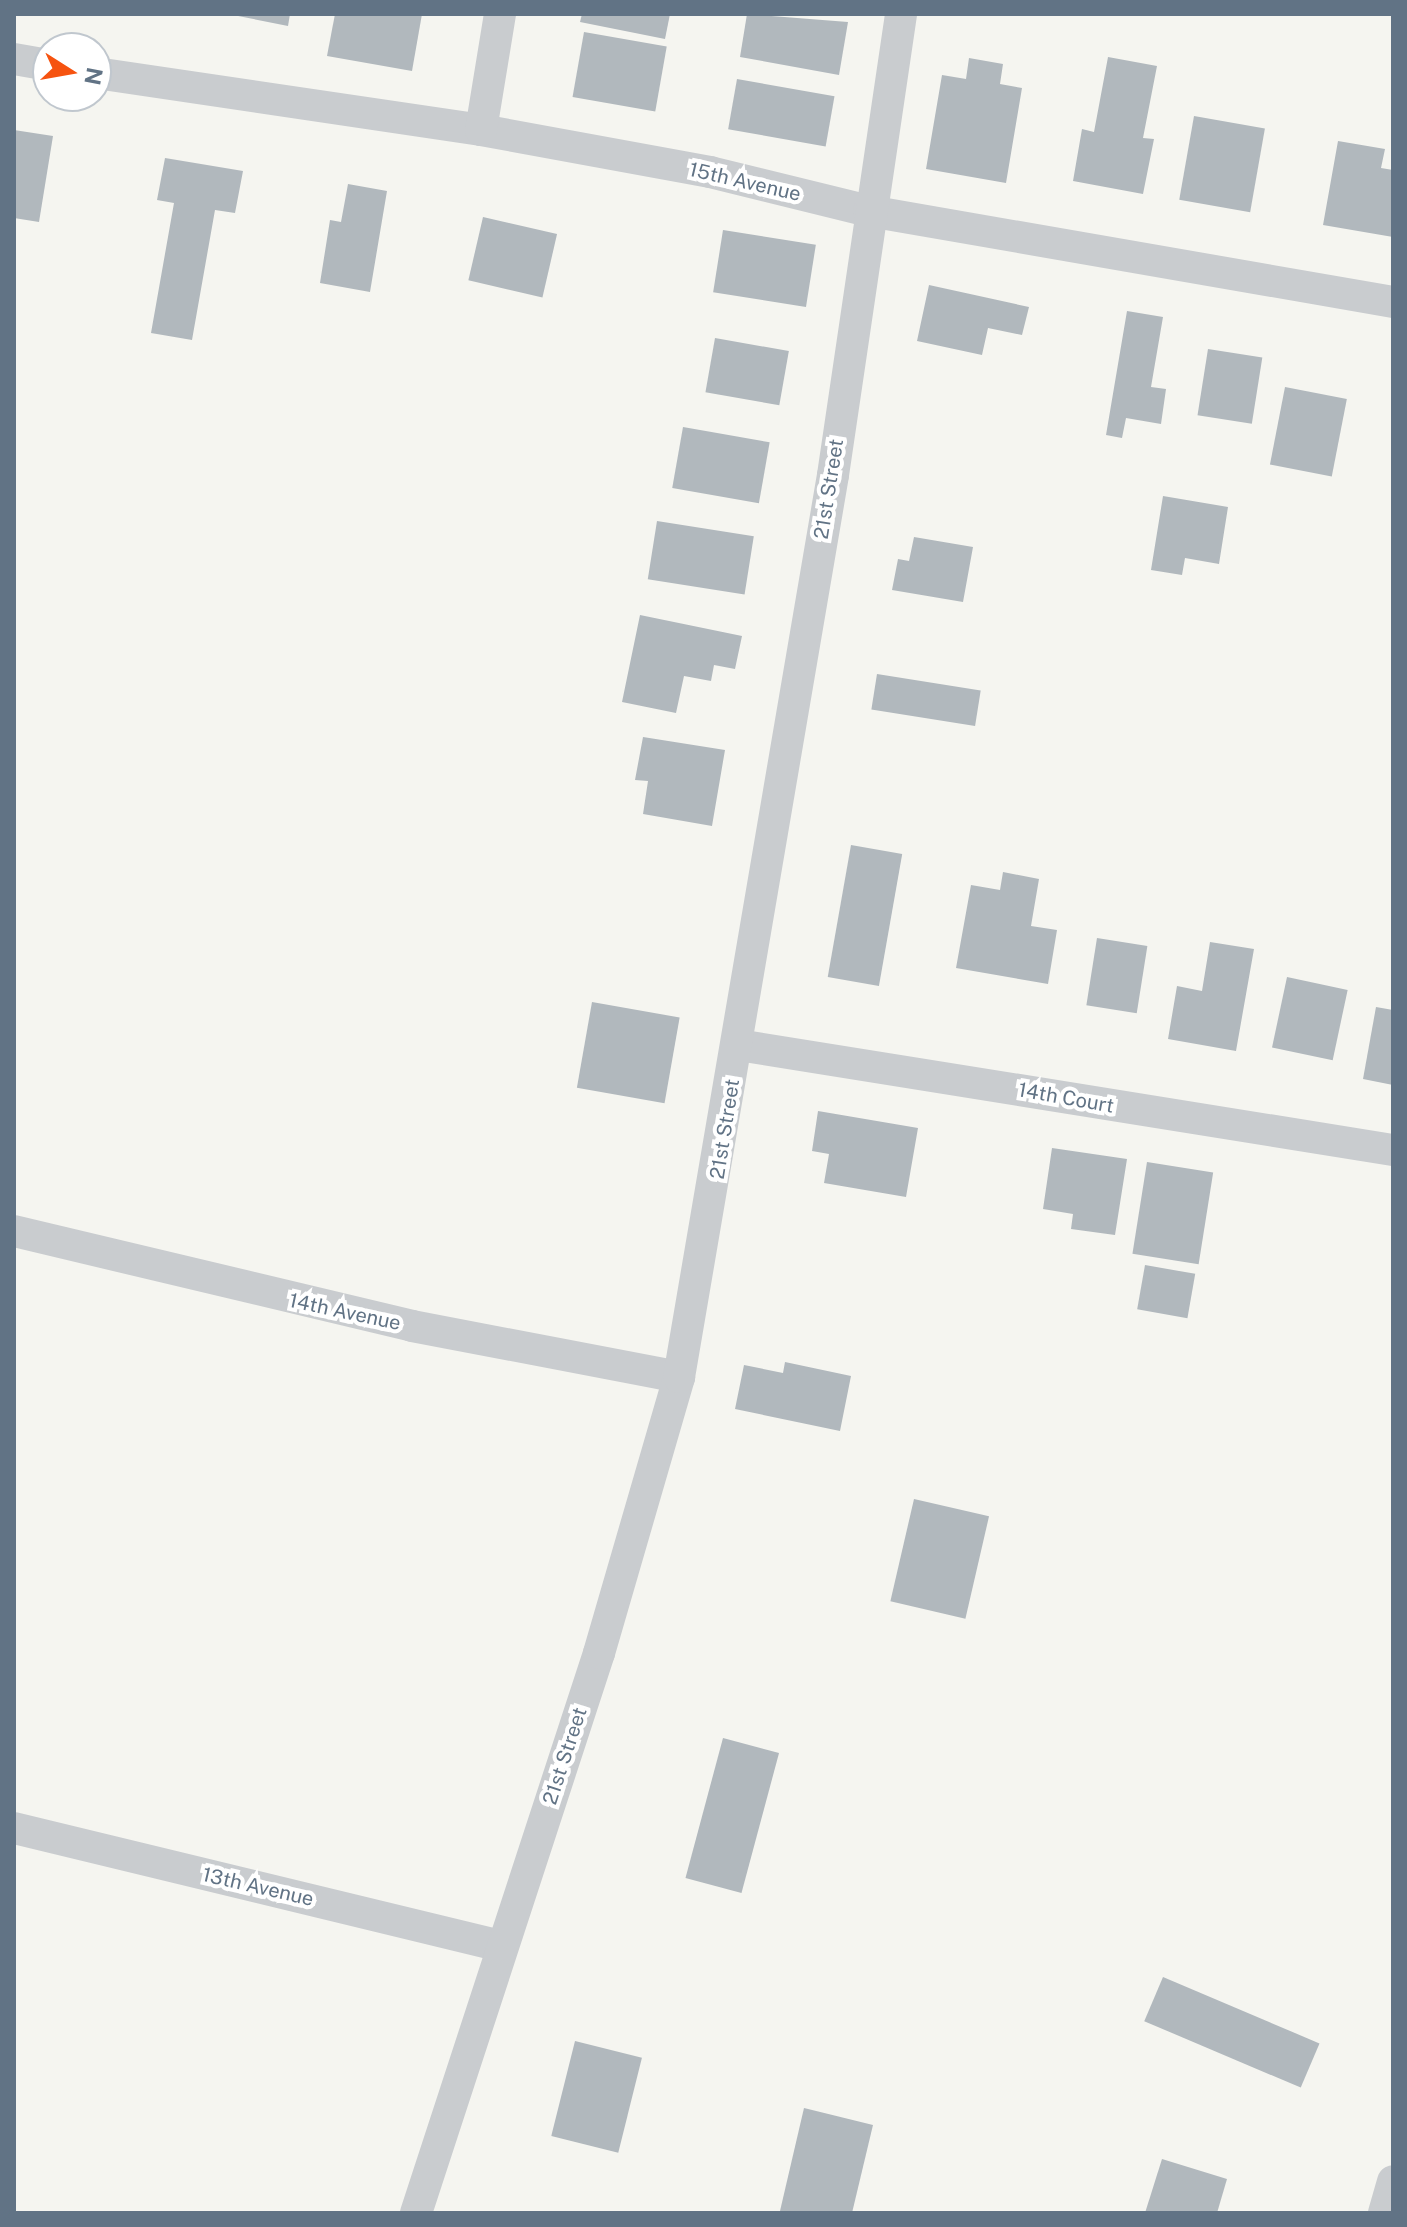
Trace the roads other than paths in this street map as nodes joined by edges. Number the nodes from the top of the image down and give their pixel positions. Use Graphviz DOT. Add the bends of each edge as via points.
graph roads {
  1 [pos="500,14"];
  2 [pos="901,14"];
  3 [pos="112,75"];
  4 [pos="481,130"];
  5 [pos="869,211"];
  6 [pos="1393,302"];
  7 [pos="738,1045"];
  8 [pos="1393,1150"];
  9 [pos="14,1231"];
  10 [pos="679,1377"];
  11 [pos="14,1828"];
  12 [pos="501,1946"];
  13 [pos="1393,2181"];
  14 [pos="416,2213"];
  15 [pos="1384,2213"];
  1 -- 4 [label="street"];
  2 -- 5 [label="street, 21st Street"];
  3 -- 4 [label="street, 15th Avenue"];
  4 -- 5 [label="street, 15th Avenue" via="710,172"];
  5 -- 6 [label="street, 15th Avenue"];
  5 -- 7 [label="street, 21st Street" via="833,475 760,879"];
  7 -- 8 [label="street, 14th Court"];
  7 -- 10 [label="street, 21st Street"];
  9 -- 10 [label="street, 14th Avenue" via="412,1326"];
  10 -- 12 [label="street, 21st Street" via="599,1653"];
  11 -- 12 [label="street, 13th Avenue"];
  12 -- 14 [label="street, 21st Street"];
  13 -- 15 [label="street"];
}
